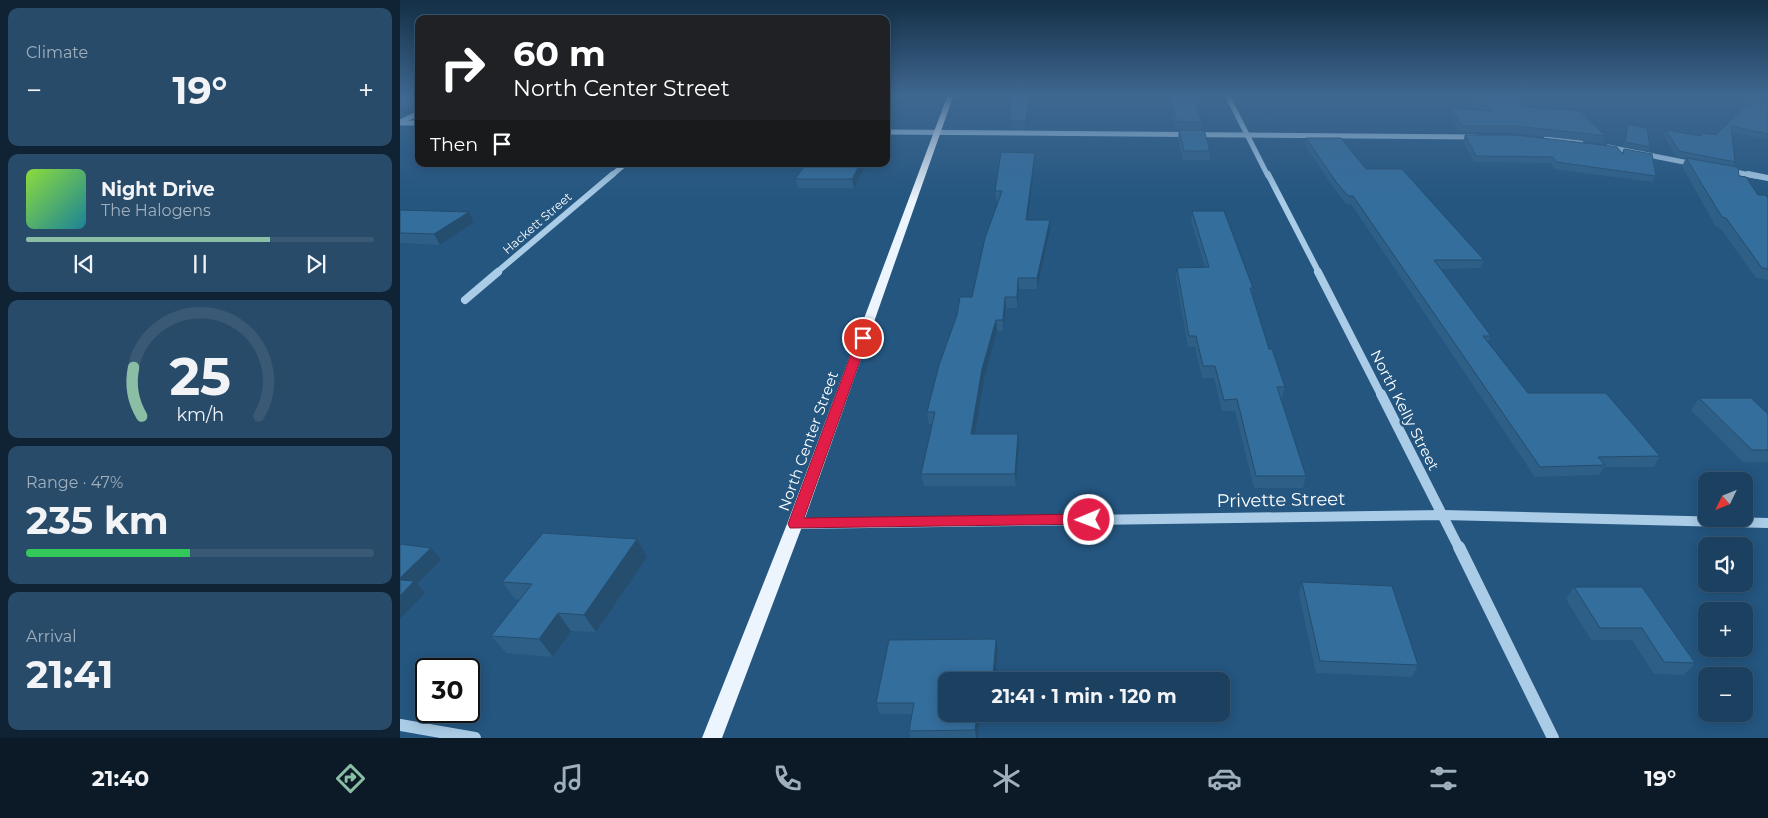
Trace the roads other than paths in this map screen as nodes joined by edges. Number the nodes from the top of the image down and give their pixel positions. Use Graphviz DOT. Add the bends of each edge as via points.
graph roads {
  1 [pos="890,132"];
  2 [pos="937,133"];
  3 [pos="1247,134"];
  4 [pos="1484,137"];
  5 [pos="1542,139"];
  6 [pos="1588,144"];
  7 [pos="1596,146"];
  8 [pos="1701,165"];
  9 [pos="621,167"];
  10 [pos="1720,168"];
  11 [pos="1768,178"];
  12 [pos="465,300"];
  13 [pos="1443,515"];
  14 [pos="1768,523"];
  15 [pos="795,524"];
  16 [pos="400,725"];
  17 [pos="474,738"];
  18 [pos="712,738"];
  19 [pos="1553,738"];
  1 -- 2 [label="street"];
  2 -- 3 [label="street"];
  2 -- 15 [label="main road, North Center Street"];
  3 -- 4 [label="street"];
  3 -- 13 [label="street, North Kelly Street"];
  5 -- 6 [label="street"];
  7 -- 8 [label="street"];
  9 -- 12 [label="street, Hackett Street"];
  10 -- 11 [label="street"];
  13 -- 14 [label="street, Privette Street"];
  13 -- 15 [label="street, Privette Street"];
  13 -- 19 [label="street, North Kelly Street"];
  15 -- 18 [label="main road, North Center Street"];
  16 -- 17 [label="street"];
}
